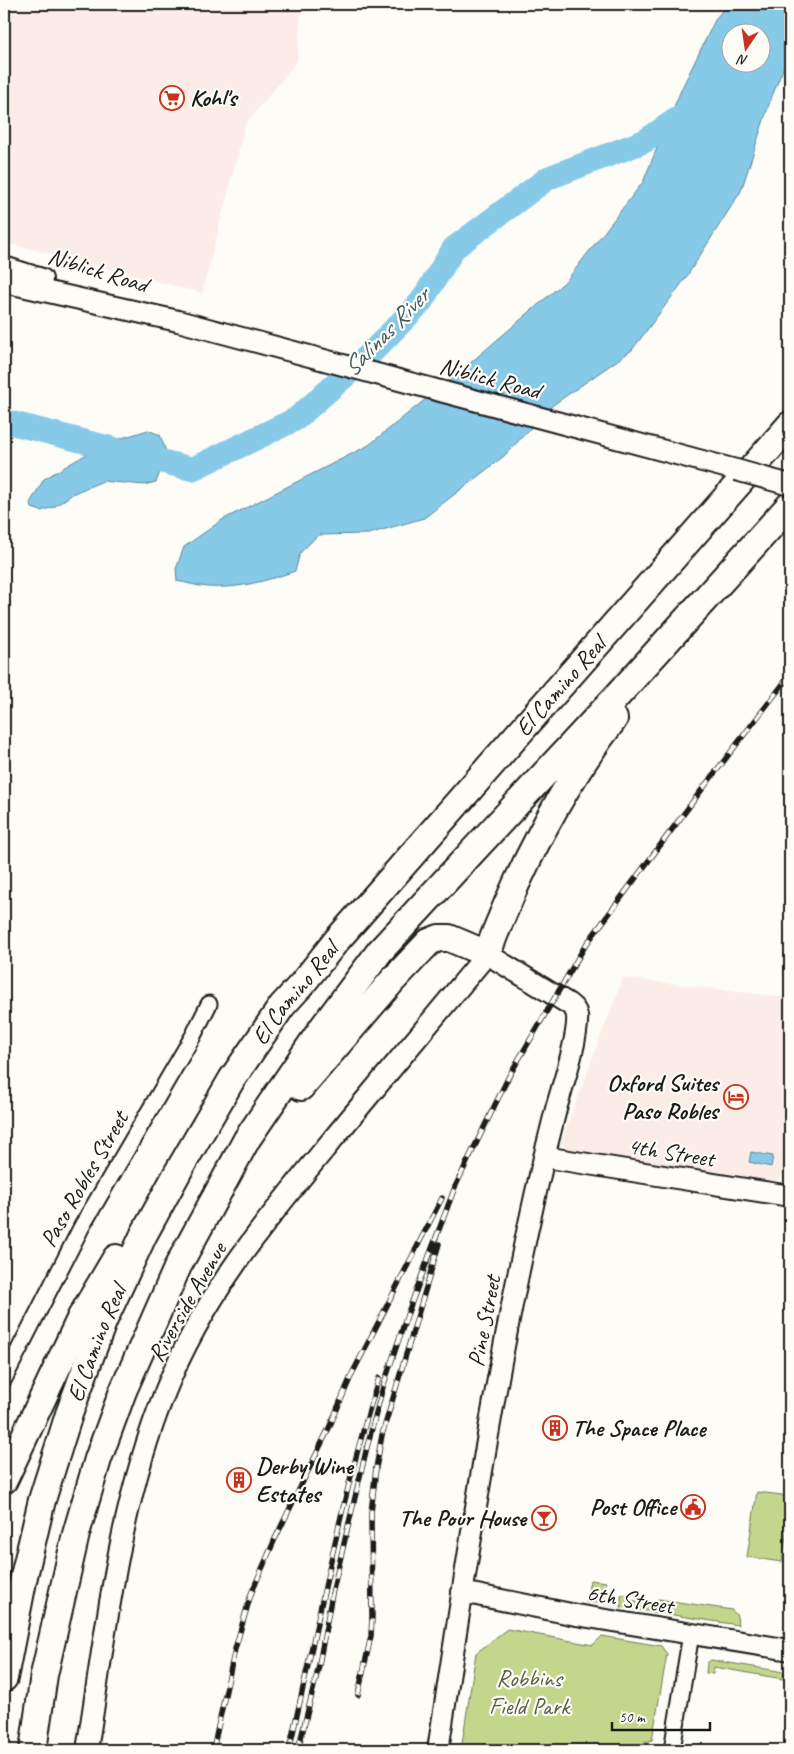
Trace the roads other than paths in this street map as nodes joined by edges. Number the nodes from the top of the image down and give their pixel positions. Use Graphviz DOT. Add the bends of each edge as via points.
graph roads {
  1 [pos="4,267"];
  2 [pos="4,282"];
  3 [pos="178,321"];
  4 [pos="790,425"];
  5 [pos="790,485"];
  6 [pos="790,505"];
  7 [pos="769,528"];
  8 [pos="486,954"];
  9 [pos="209,1004"];
  10 [pos="247,1139"];
  11 [pos="544,1157"];
  12 [pos="179,1170"];
  13 [pos="790,1196"];
  14 [pos="4,1379"];
  15 [pos="4,1480"];
  16 [pos="462,1592"];
  17 [pos="690,1634"];
  18 [pos="790,1650"];
  19 [pos="4,1678"];
  20 [pos="33,1750"];
  21 [pos="87,1750"];
  22 [pos="438,1750"];
  23 [pos="672,1750"];
  1 -- 3 [label="main road, Niblick Road"];
  2 -- 3 [label="main road, Niblick Road"];
  3 -- 5 [label="main road, Niblick Road, bridge"];
  4 -- 12 [label="highway, El Camino Real" via="282,1006 232,1079"];
  6 -- 7 [label="highway, El Camino Real"];
  7 -- 8 [label="highway" via="612,722 584,762 543,829"];
  7 -- 10 [label="highway, El Camino Real" via="380,951 323,1027"];
  8 -- 10 [label="highway" via="449,938 429,942 283,1109"];
  8 -- 11 [label="main road, Pine Street" via="576,1009 574,1039"];
  8 -- 21 [label="main road, Riverside Avenue" via="272,1212 228,1274 191,1336 165,1391 130,1503 113,1585"];
  9 -- 14 [label="street, Paso Robles Street" via="82,1226"];
  10 -- 20 [label="highway, El Camino Real" via="178,1266 123,1392 98,1459 76,1534 44,1676"];
  11 -- 13 [label="main road, 4th Street"];
  11 -- 16 [label="main road, Pine Street" via="505,1340"];
  12 -- 15 [label="highway" via="144,1212 81,1317"];
  12 -- 19 [label="highway, El Camino Real" via="144,1234 103,1322 69,1414 42,1500"];
  16 -- 17 [label="main road, 6th Street"];
  16 -- 22 [label="main road, Pine Street"];
  17 -- 18 [label="main road, 6th Street"];
  17 -- 23 [label="street"];
}
